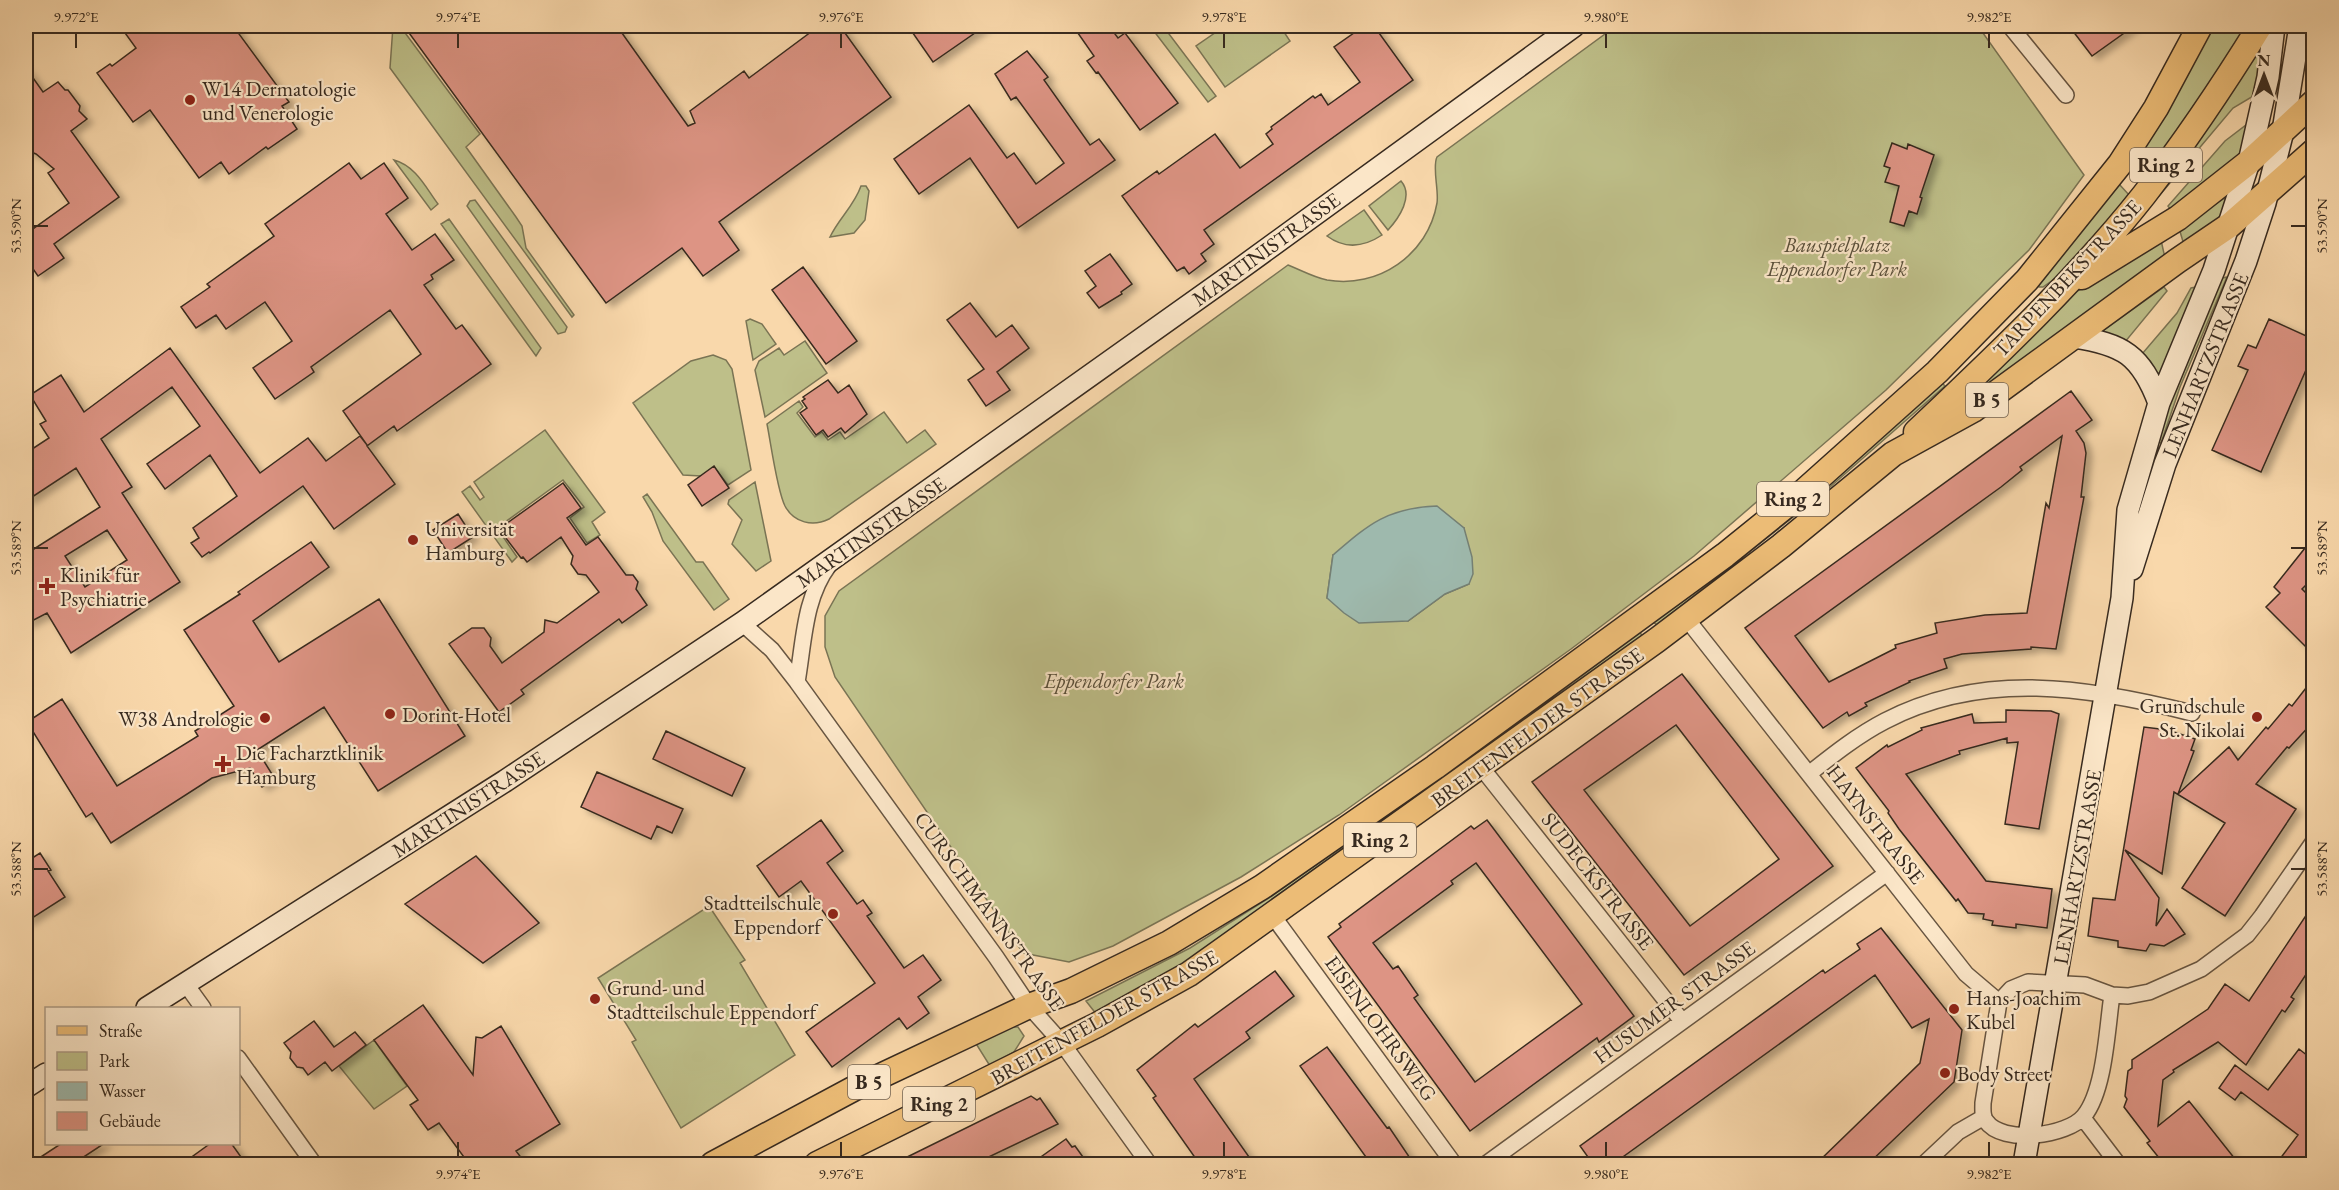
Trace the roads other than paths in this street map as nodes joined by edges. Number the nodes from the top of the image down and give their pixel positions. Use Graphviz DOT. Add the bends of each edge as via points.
graph roads {
  1 [pos="1574,26"];
  2 [pos="2010,26"];
  3 [pos="2200,26"];
  4 [pos="2260,26"];
  5 [pos="2274,26"];
  6 [pos="2300,26"];
  7 [pos="2066,95"];
  8 [pos="2313,102"];
  9 [pos="2283,130"];
  10 [pos="2313,151"];
  11 [pos="2249,162"];
  12 [pos="2268,193"];
  13 [pos="2230,225"];
  14 [pos="2057,292"];
  15 [pos="2074,337"];
  16 [pos="1937,372"];
  17 [pos="2159,402"];
  18 [pos="1893,454"];
  19 [pos="834,557"];
  20 [pos="2122,598"];
  21 [pos="1641,617"];
  22 [pos="1686,618"];
  23 [pos="742,623"];
  24 [pos="797,682"];
  25 [pos="2107,693"];
  26 [pos="2192,713"];
  27 [pos="1481,767"];
  28 [pos="1810,773"];
  29 [pos="2313,841"];
  30 [pos="1887,873"];
  31 [pos="1274,916"];
  32 [pos="184,983"];
  33 [pos="2056,983"];
  34 [pos="2112,995"];
  35 [pos="1999,1002"];
  36 [pos="1029,1006"];
  37 [pos="148,1007"];
  38 [pos="202,1007"];
  39 [pos="1682,1021"];
  40 [pos="1062,1044"];
  41 [pos="240,1061"];
  42 [pos="45,1075"];
  43 [pos="26,1087"];
  44 [pos="1984,1117"];
  45 [pos="2083,1118"];
  46 [pos="2028,1137"];
  47 [pos="314,1164"];
  48 [pos="712,1164"];
  49 [pos="817,1164"];
  50 [pos="1149,1164"];
  51 [pos="1454,1164"];
  52 [pos="1486,1164"];
  53 [pos="1924,1164"];
  54 [pos="2024,1164"];
  55 [pos="2118,1164"];
  1 -- 19 [label="main road, MARTINISTRASSE"];
  2 -- 7 [label="street"];
  3 -- 16 [label="main road, TARPENBEKSTRASSE / Ring 2" via="2156,108 2120,164 2027,280"];
  4 -- 14 [label="main road, TARPENBEKSTRASSE / Ring 2" via="2151,185"];
  5 -- 11 [label="main road"];
  6 -- 9 [label="main road"];
  8 -- 9 [label="main road, B 5"];
  9 -- 11 [label="main road, B 5"];
  9 -- 12 [label="main road, LENHARTZSTRASSE"];
  10 -- 12 [label="main road, B 5"];
  11 -- 13 [label="main road, LENHARTZSTRASSE"];
  11 -- 14 [label="main road, B 5" via="2167,226"];
  12 -- 13 [label="main road, B 5"];
  12 -- 20 [label="main road, LENHARTZSTRASSE" via="2246,261 2165,464"];
  13 -- 15 [label="main road, B 5"];
  13 -- 17 [label="main road, LENHARTZSTRASSE"];
  14 -- 16 [label="main road, B 5"];
  14 -- 18 [label="main road, TARPENBEKSTRASSE / Ring 2"];
  15 -- 17 [label="main road" via="2111,344 2126,352 2138,364"];
  15 -- 18 [label="main road, BREITENFELDER STRASSE / B 5" via="1973,410"];
  16 -- 21 [label="main road, BREITENFELDER STRASSE / Ring 2" via="1803,492"];
  17 -- 20 [label="main road, LENHARTZSTRASSE" via="2128,510"];
  18 -- 22 [label="main road, BREITENFELDER STRASSE / Ring 2"];
  19 -- 23 [label="main road, MARTINISTRASSE"];
  19 -- 24 [label="street" via="811,598"];
  20 -- 25 [label="main road, LENHARTZSTRASSE"];
  21 -- 36 [label="main road, BREITENFELDER STRASSE / B 5" via="1262,887 1169,943 1071,991"];
  22 -- 27 [label="main road, BREITENFELDER STRASSE / Ring 2"];
  22 -- 28 [label="street, HAYNSTRASSE"];
  23 -- 24 [label="street, CURSCHMANNSTRASSE" via="772,650"];
  23 -- 32 [label="main road, MARTINISTRASSE" via="505,781"];
  24 -- 36 [label="street, CURSCHMANNSTRASSE"];
  25 -- 26 [label="street"];
  25 -- 28 [label="street" via="2019,688 1933,702 1885,721"];
  25 -- 33 [label="main road, LENHARTZSTRASSE"];
  27 -- 31 [label="main road, BREITENFELDER STRASSE / Ring 2"];
  27 -- 39 [label="street, SUDECKSTRASSE"];
  28 -- 30 [label="street, HAYNSTRASSE"];
  29 -- 34 [label="street" via="2262,916 2230,949 2201,969 2149,992"];
  30 -- 35 [label="street, HAYNSTRASSE" via="1966,974"];
  30 -- 39 [label="street, HUSUMER STRASSE"];
  31 -- 40 [label="main road, BREITENFELDER STRASSE / Ring 2" via="1190,974"];
  31 -- 51 [label="street, EISENLOHRSWEG"];
  32 -- 37 [label="main road, MARTINISTRASSE"];
  32 -- 38 [label="street"];
  33 -- 34 [label="street" via="2085,985"];
  33 -- 35 [label="street" via="2028,982 2011,989"];
  33 -- 46 [label="main road, LENHARTZSTRASSE"];
  34 -- 45 [label="street" via="2099,1086"];
  35 -- 44 [label="street"];
  36 -- 40 [label="street, CURSCHMANNSTRASSE"];
  36 -- 48 [label="main road, BREITENFELDER STRASSE / B 5" via="853,1089"];
  39 -- 52 [label="street, HUSUMER STRASSE"];
  40 -- 49 [label="main road, BREITENFELDER STRASSE / Ring 2"];
  40 -- 50 [label="street, CURSCHMANNSTRASSE"];
  41 -- 47 [label="street"];
  42 -- 43 [label="main road"];
  44 -- 46 [label="street" via="2002,1132"];
  44 -- 53 [label="street" via="1958,1132"];
  45 -- 46 [label="street"];
  45 -- 55 [label="street"];
  46 -- 54 [label="main road, LENHARTZSTRASSE"];
}
